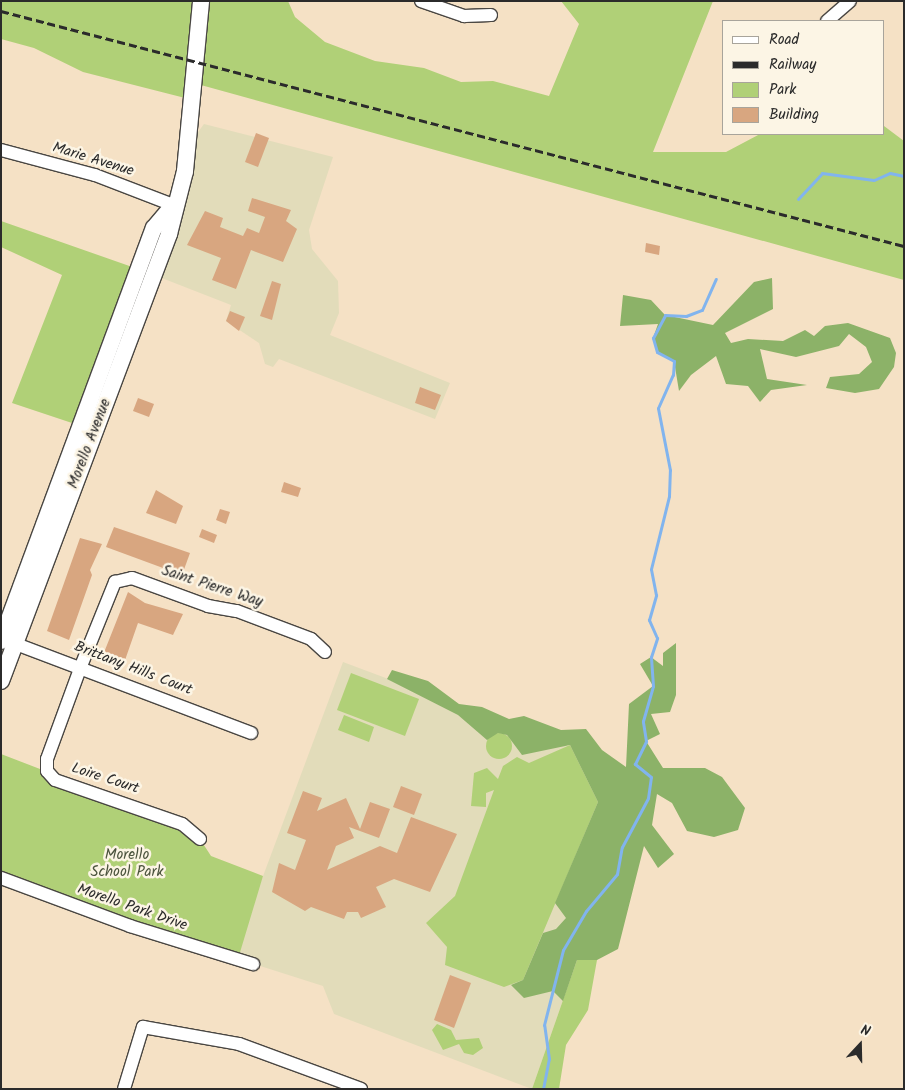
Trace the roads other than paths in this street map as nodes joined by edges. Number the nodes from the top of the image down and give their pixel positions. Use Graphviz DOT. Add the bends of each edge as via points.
graph roads {
  1 [pos="201,1"];
  2 [pos="421,1"];
  3 [pos="850,1"];
  4 [pos="491,15"];
  5 [pos="828,20"];
  6 [pos="1,150"];
  7 [pos="173,204"];
  8 [pos="5,640"];
  9 [pos="325,652"];
  10 [pos="80,666"];
  11 [pos="1,681"];
  12 [pos="251,733"];
  13 [pos="200,839"];
  14 [pos="1,878"];
  15 [pos="253,964"];
  16 [pos="124,1089"];
  17 [pos="361,1089"];
  1 -- 7 [label="street, Morello Avenue" via="185,171"];
  2 -- 4 [label="street" via="464,16"];
  3 -- 5 [label="street"];
  6 -- 7 [label="street, Marie Avenue" via="95,175"];
  7 -- 8 [label="street, Morello Avenue" via="168,234"];
  8 -- 10 [label="street, Brittany Hills Court"];
  8 -- 11 [label="street, Morello Avenue"];
  9 -- 10 [label="street, Saint Pierre Way" via="311,639 237,611 208,606 123,577 109,593"];
  10 -- 12 [label="street, Brittany Hills Court"];
  10 -- 13 [label="street, Loire Court" via="47,759 47,771 55,780 182,824"];
  14 -- 15 [label="street, Morello Park Drive" via="130,926"];
  16 -- 17 [label="street" via="143,1027 239,1044"];
}
